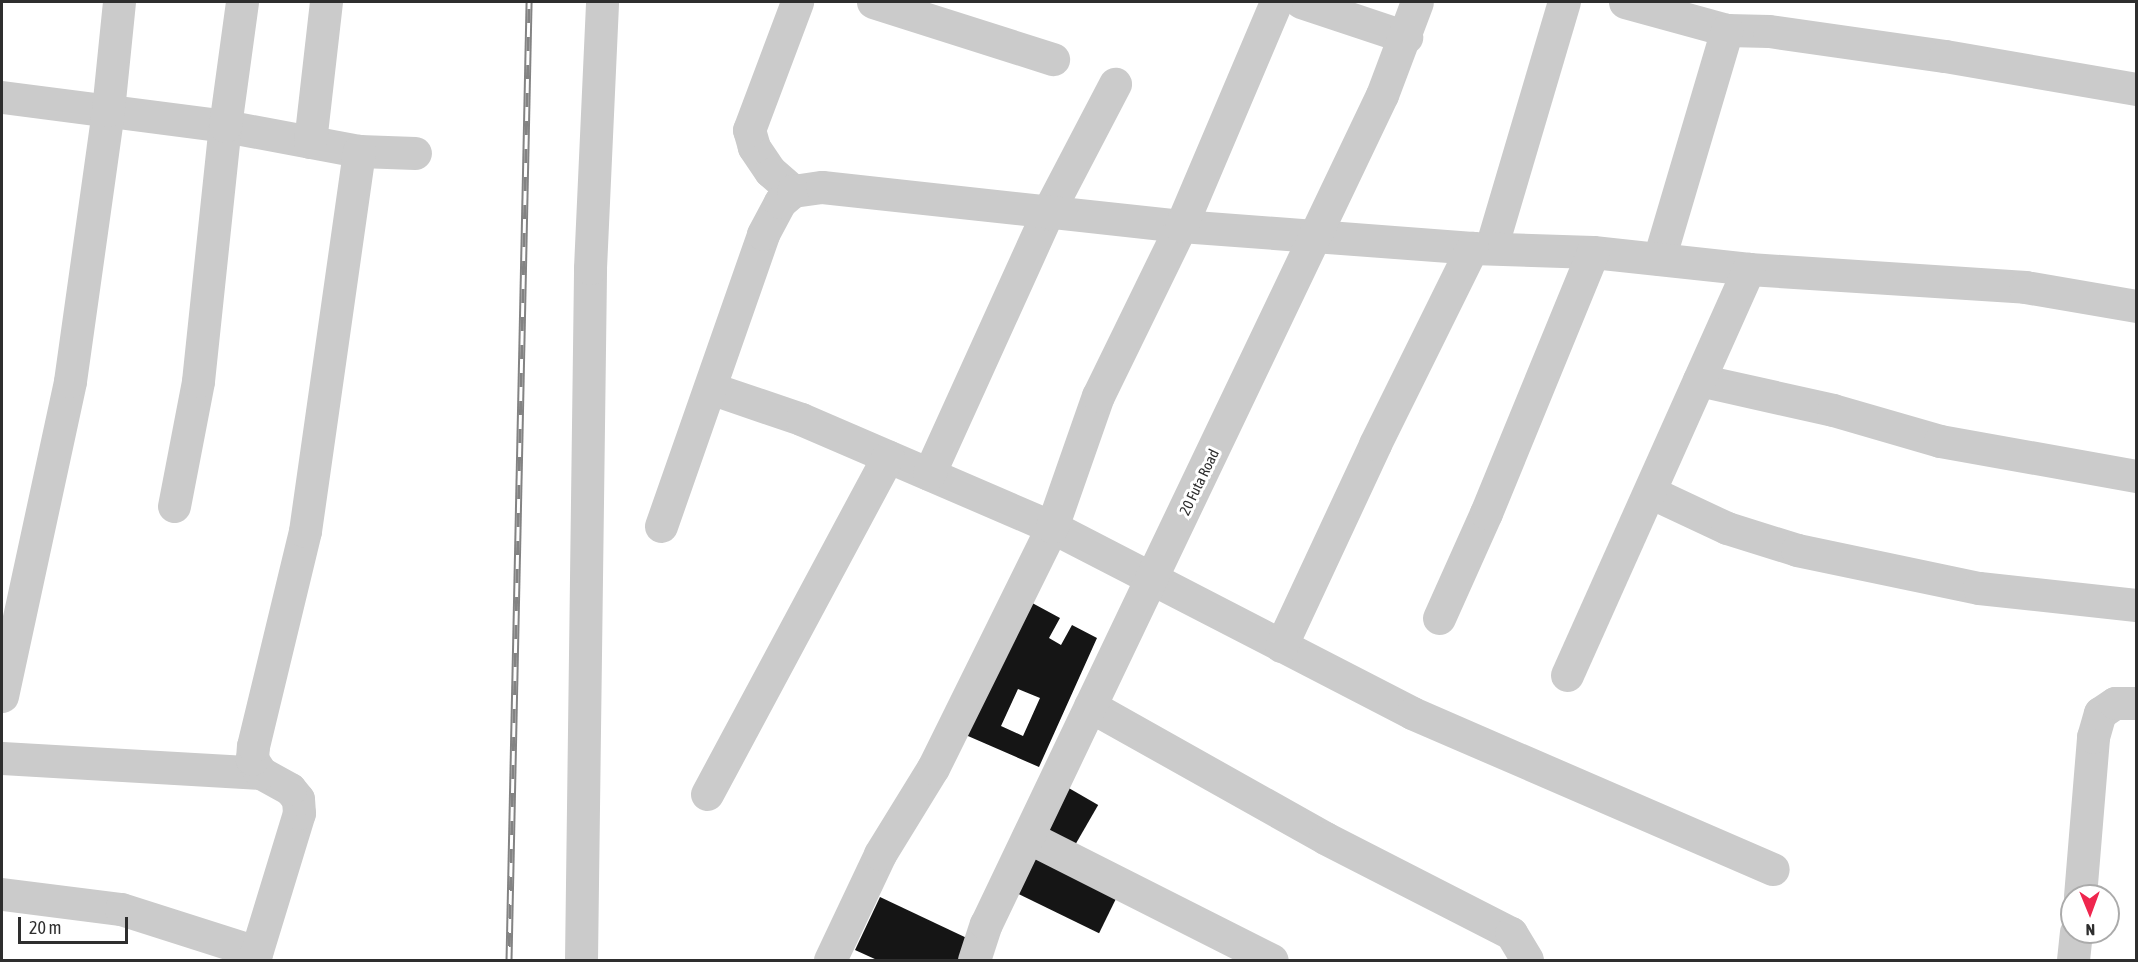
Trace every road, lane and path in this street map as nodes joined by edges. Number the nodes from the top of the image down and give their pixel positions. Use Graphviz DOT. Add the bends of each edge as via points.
graph roads {
  1 [pos="118,2"];
  2 [pos="242,2"];
  3 [pos="326,2"];
  4 [pos="602,2"];
  5 [pos="797,2"];
  6 [pos="873,2"];
  7 [pos="1276,2"];
  8 [pos="1301,2"];
  9 [pos="1417,2"];
  10 [pos="1564,2"];
  11 [pos="1625,2"];
  12 [pos="1727,30"];
  13 [pos="1406,37"];
  14 [pos="1053,59"];
  15 [pos="1115,84"];
  16 [pos="2136,89"];
  17 [pos="2,97"];
  18 [pos="108,110"];
  19 [pos="225,126"];
  20 [pos="310,142"];
  21 [pos="359,151"];
  22 [pos="415,153"];
  23 [pos="793,191"];
  24 [pos="1047,214"];
  25 [pos="1181,226"];
  26 [pos="1318,235"];
  27 [pos="1482,248"];
  28 [pos="1593,252"];
  29 [pos="1659,259"];
  30 [pos="1749,269"];
  31 [pos="2136,306"];
  32 [pos="1699,380"];
  33 [pos="710,388"];
  34 [pos="888,456"];
  35 [pos="929,474"];
  36 [pos="2136,476"];
  37 [pos="1650,492"];
  38 [pos="174,506"];
  39 [pos="661,526"];
  40 [pos="1052,527"];
  41 [pos="1152,580"];
  42 [pos="2136,605"];
  43 [pos="1439,618"];
  44 [pos="1281,646"];
  45 [pos="1567,675"];
  46 [pos="2,696"];
  47 [pos="2136,703"];
  48 [pos="1090,706"];
  49 [pos="2,758"];
  50 [pos="261,773"];
  51 [pos="707,794"];
  52 [pos="1028,837"];
  53 [pos="1773,869"];
  54 [pos="2080,884"];
  55 [pos="2,894"];
  56 [pos="2075,944"];
  57 [pos="255,956"];
  58 [pos="581,960"];
  59 [pos="830,960"];
  60 [pos="974,960"];
  61 [pos="1272,960"];
  62 [pos="1527,960"];
  63 [pos="2073,960"];
  1 -- 18 [label="street"];
  2 -- 19 [label="street"];
  3 -- 20 [label="street"];
  4 -- 58 [label="street" via="590,268"];
  5 -- 23 [label="street" via="749,130 754,147 770,171"];
  6 -- 14 [label="street"];
  7 -- 25 [label="street"];
  8 -- 13 [label="street"];
  9 -- 13 [label="street, 20 Futa Road"];
  10 -- 27 [label="street"];
  11 -- 12 [label="street"];
  12 -- 16 [label="street" via="1945,56"];
  12 -- 29 [label="street"];
  13 -- 26 [label="street, 20 Futa Road"];
  15 -- 24 [label="street"];
  17 -- 18 [label="street"];
  18 -- 19 [label="street"];
  18 -- 46 [label="street" via="70,381"];
  19 -- 20 [label="street"];
  19 -- 38 [label="street" via="198,381"];
  20 -- 21 [label="street"];
  21 -- 22 [label="street"];
  21 -- 50 [label="street" via="305,531 253,746 252,759"];
  23 -- 24 [label="street" via="822,187"];
  23 -- 33 [label="street" via="780,202 763,234"];
  24 -- 25 [label="street"];
  24 -- 35 [label="street"];
  25 -- 26 [label="street"];
  25 -- 40 [label="street" via="1098,396"];
  26 -- 27 [label="street"];
  26 -- 41 [label="street, 20 Futa Road"];
  27 -- 28 [label="street"];
  27 -- 44 [label="street" via="1375,444"];
  28 -- 29 [label="street"];
  28 -- 43 [label="street"];
  29 -- 30 [label="street"];
  30 -- 31 [label="street" via="2025,287"];
  30 -- 32 [label="street"];
  32 -- 36 [label="street" via="1833,410 1940,441"];
  32 -- 37 [label="street"];
  33 -- 34 [label="street" via="801,418"];
  33 -- 39 [label="street"];
  34 -- 35 [label="street"];
  34 -- 51 [label="street"];
  35 -- 40 [label="street"];
  37 -- 42 [label="street" via="1727,528 1797,550 1979,588"];
  37 -- 45 [label="street"];
  40 -- 41 [label="street"];
  40 -- 59 [label="street" via="933,768 880,854"];
  41 -- 44 [label="street"];
  41 -- 48 [label="street, 20 Futa Road"];
  44 -- 53 [label="street" via="1412,713"];
  47 -- 54 [label="street" via="2115,703 2100,713 2093,737"];
  48 -- 52 [label="street, 20 Futa Road"];
  48 -- 62 [label="street" via="1325,838 1502,927 1511,933"];
  49 -- 50 [label="street"];
  50 -- 57 [label="street" via="290,789 298,799 299,813"];
  52 -- 60 [label="street, 20 Futa Road" via="986,924"];
  52 -- 61 [label="street"];
  55 -- 57 [label="street" via="121,909"];
  56 -- 63 [label="street"];
}
